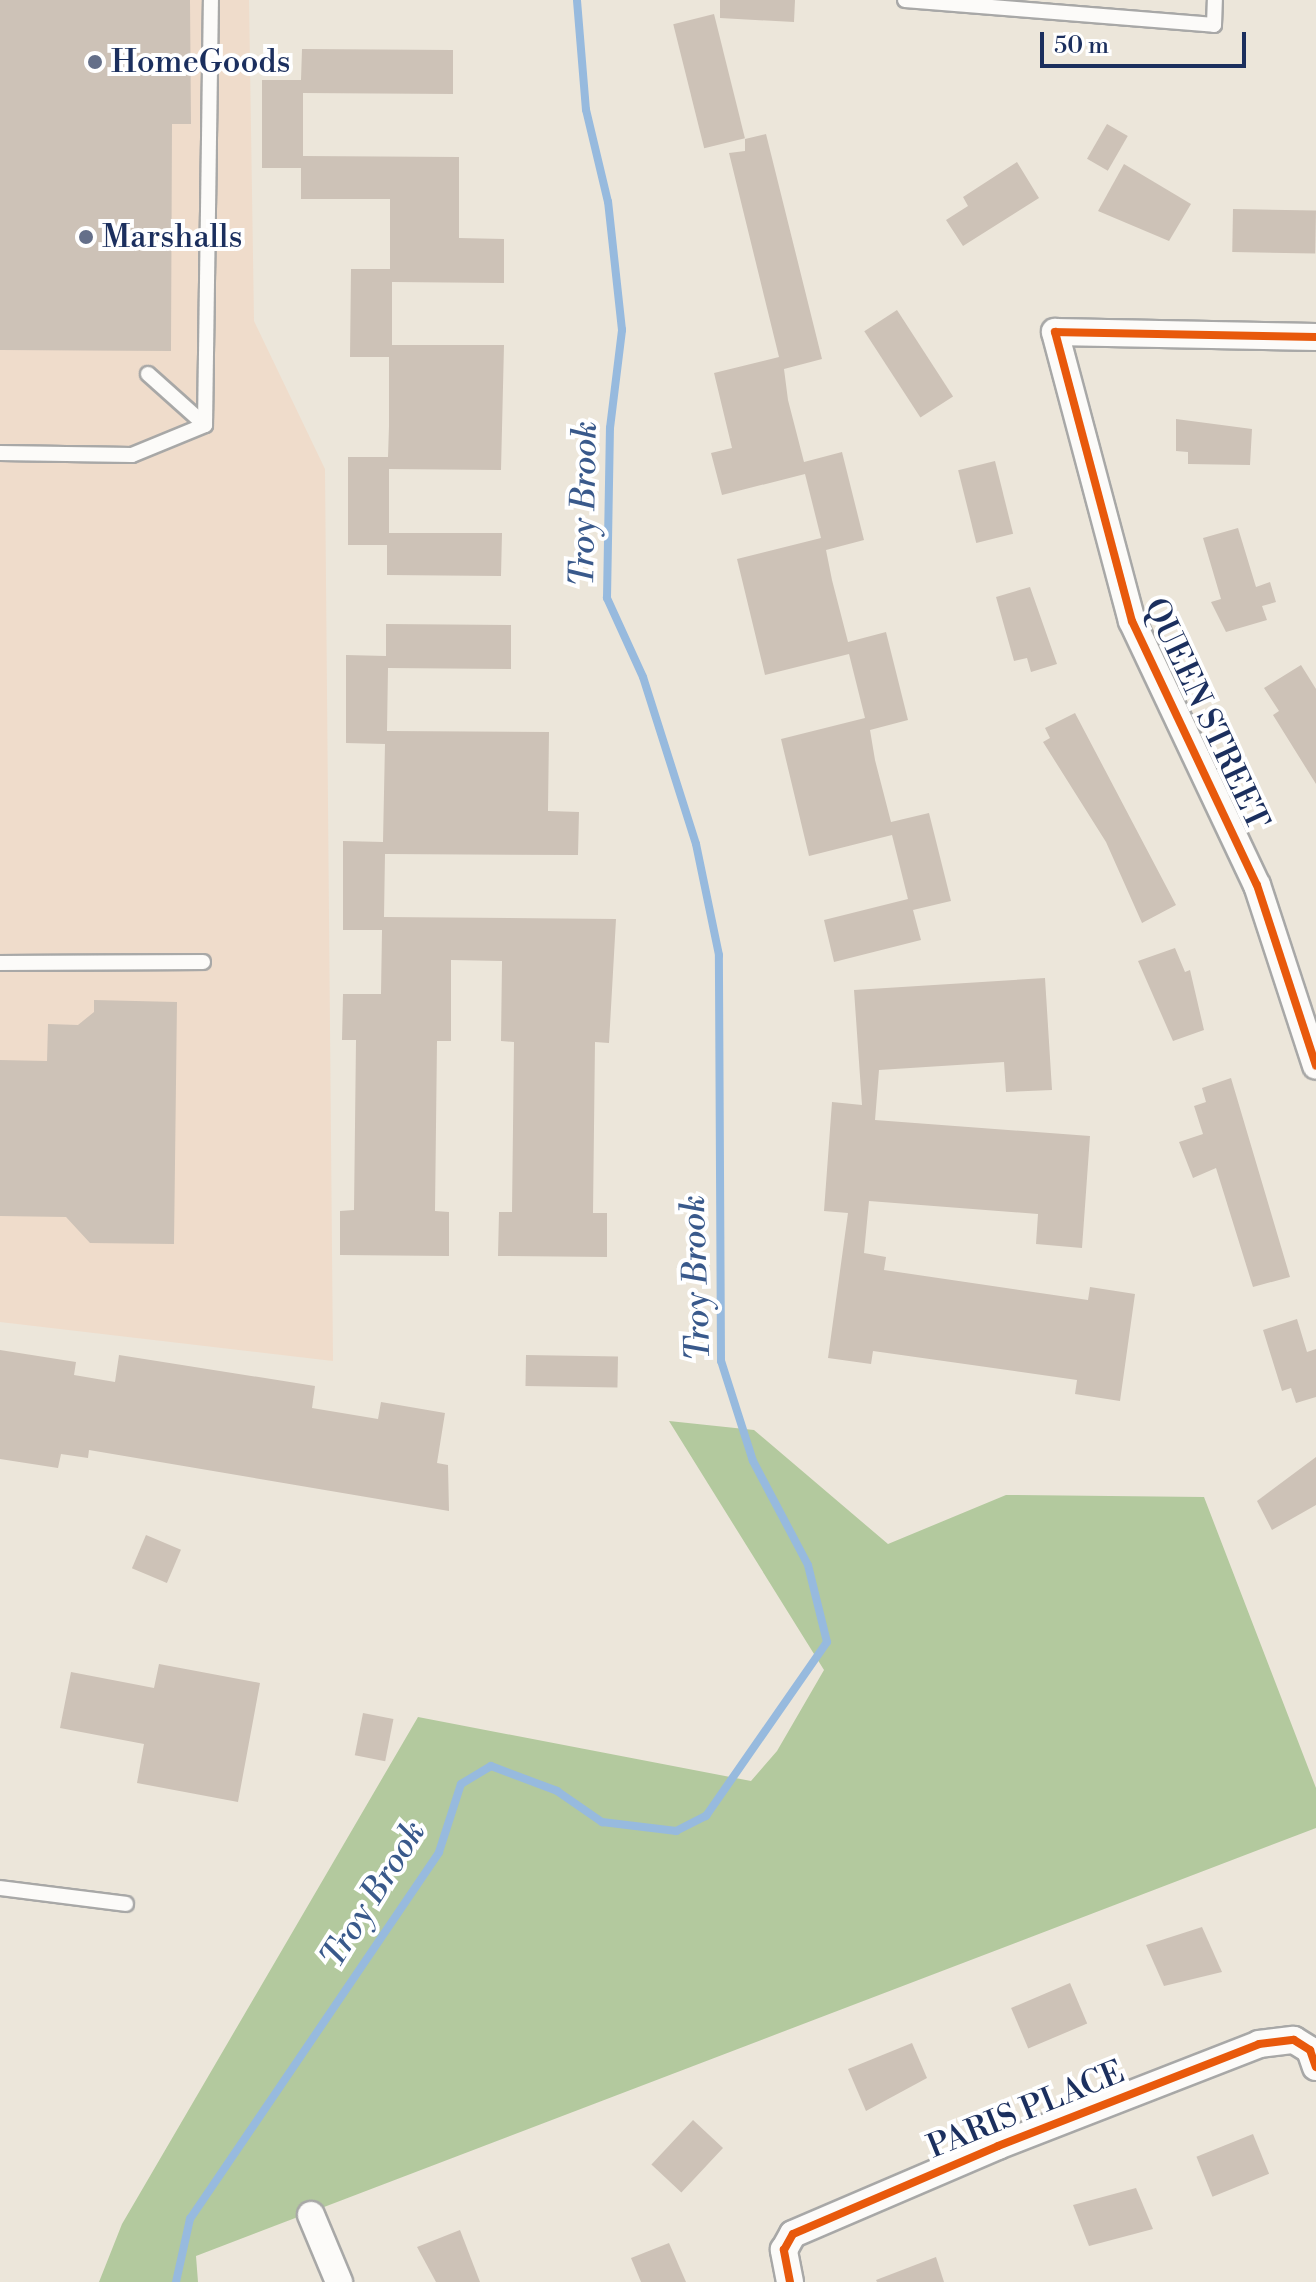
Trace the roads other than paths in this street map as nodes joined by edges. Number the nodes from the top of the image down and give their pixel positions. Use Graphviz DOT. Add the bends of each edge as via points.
graph roads {
  1 [pos="211,0"];
  2 [pos="905,0"];
  3 [pos="1215,0"];
  4 [pos="1316,337"];
  5 [pos="148,374"];
  6 [pos="205,425"];
  7 [pos="0,453"];
  8 [pos="203,962"];
  9 [pos="0,963"];
  10 [pos="1316,1066"];
  11 [pos="0,1888"];
  12 [pos="126,1904"];
  13 [pos="1316,2067"];
  14 [pos="311,2215"];
  15 [pos="339,2282"];
  16 [pos="790,2282"];
  1 -- 6 [label="lane"];
  2 -- 3 [label="lane" via="1214,25"];
  4 -- 10 [label="street, QUEEN STREET" via="1055,332 1132,621 1257,885"];
  5 -- 6 [label="lane"];
  6 -- 7 [label="lane" via="132,455"];
  8 -- 9 [label="lane"];
  11 -- 12 [label="lane"];
  13 -- 16 [label="street, PARIS PLACE" via="1310,2050 1294,2040 1259,2044 998,2146 793,2234 784,2250"];
  14 -- 15 [label="street"];
}
